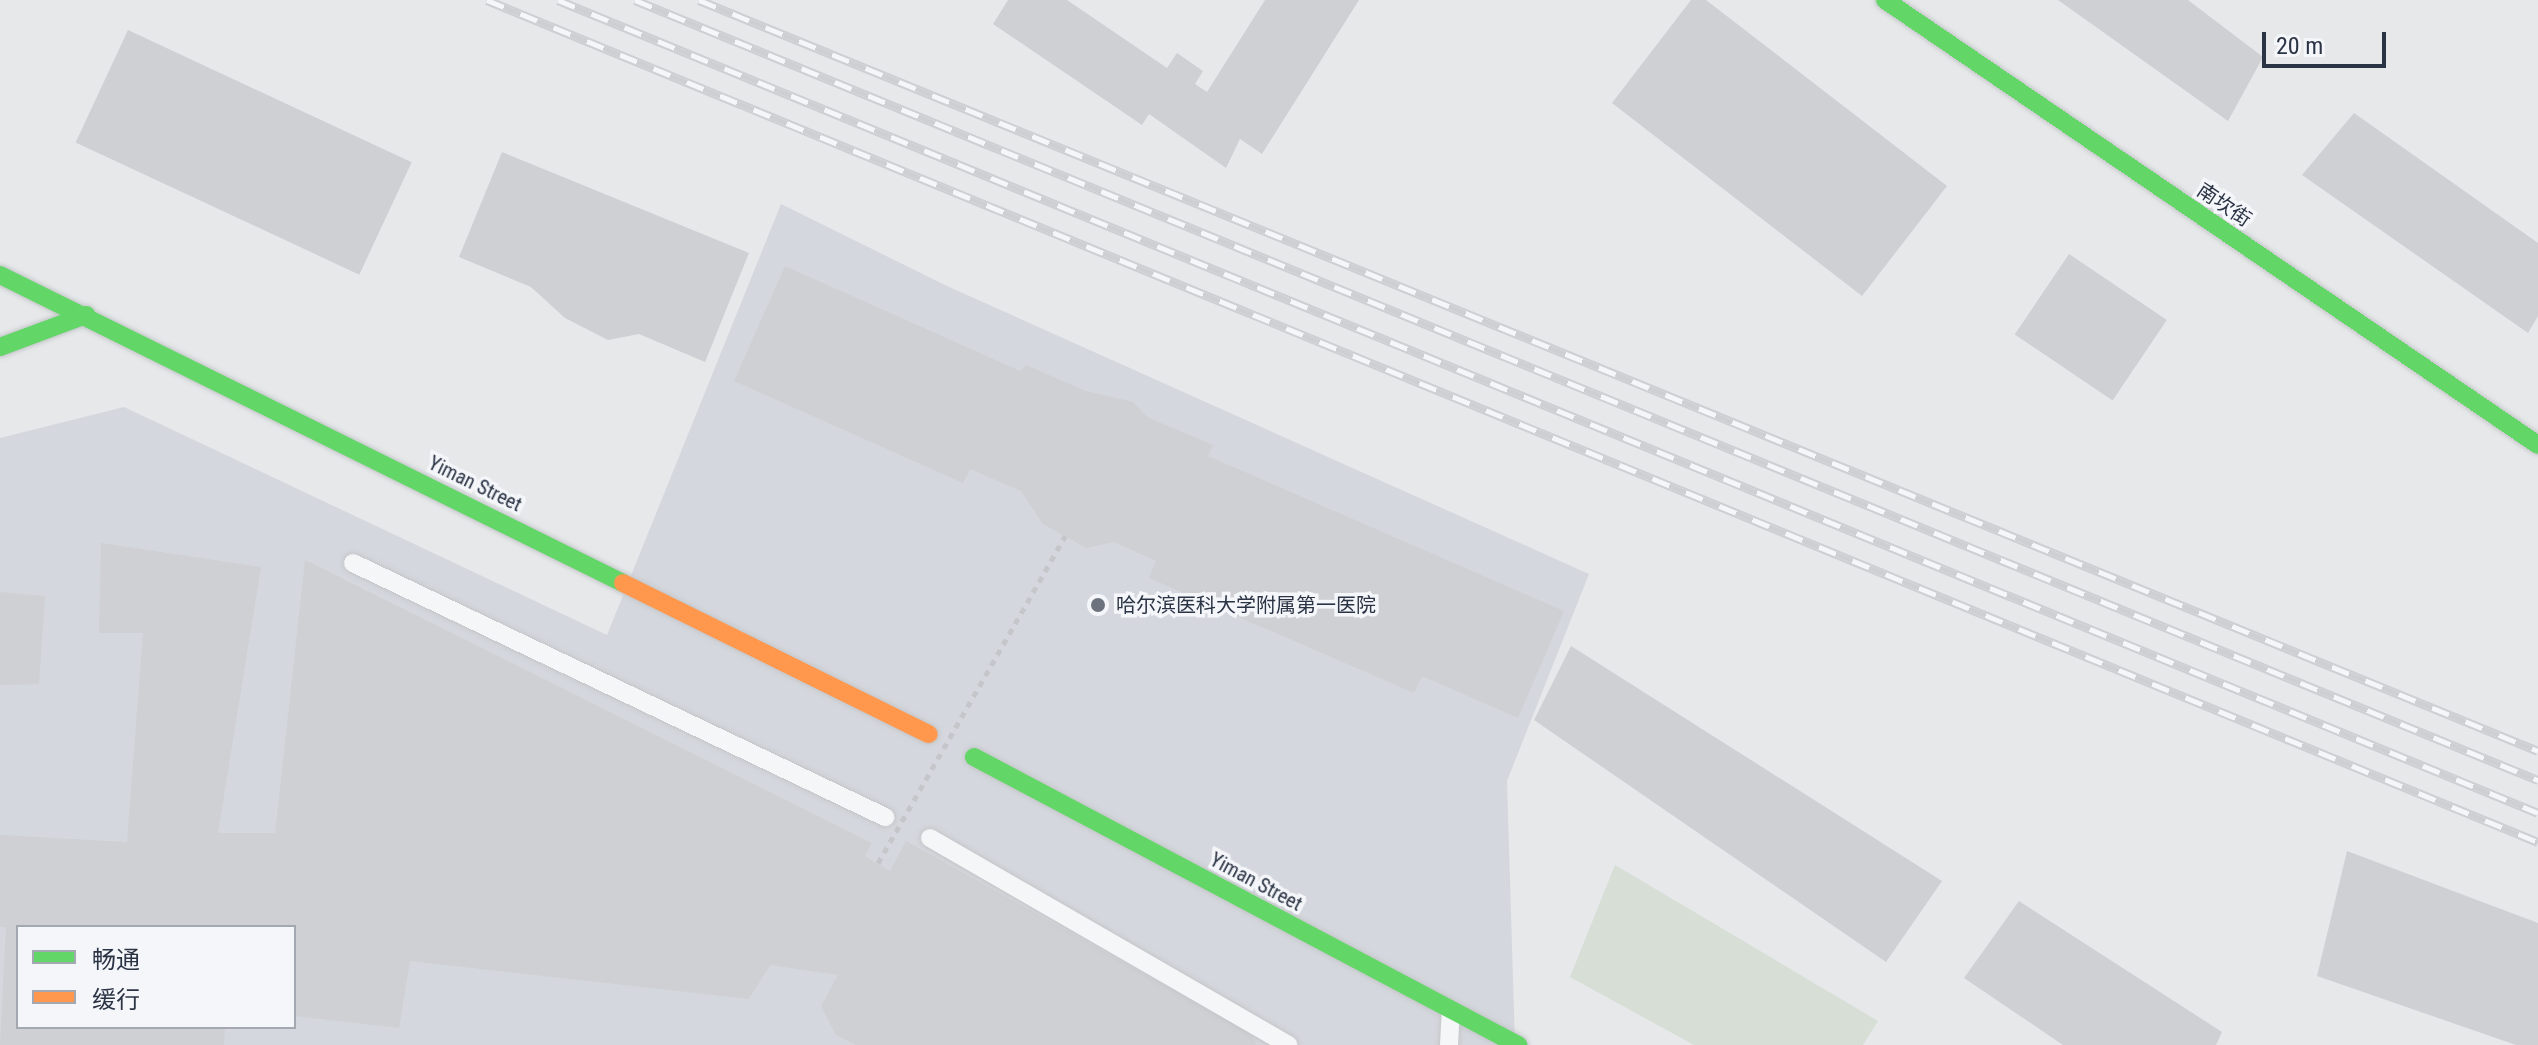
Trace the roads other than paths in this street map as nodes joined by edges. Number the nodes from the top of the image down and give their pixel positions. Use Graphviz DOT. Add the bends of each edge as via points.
graph roads {
  1 [pos="1885,0"];
  2 [pos="0,275"];
  3 [pos="54,300"];
  4 [pos="27,310"];
  5 [pos="86,315"];
  6 [pos="0,347"];
  7 [pos="2536,441"];
  8 [pos="353,563"];
  9 [pos="929,734"];
  10 [pos="974,757"];
  11 [pos="885,817"];
  12 [pos="930,838"];
  13 [pos="1451,1011"];
  14 [pos="1289,1045"];
  15 [pos="1449,1045"];
  16 [pos="1518,1045"];
  1 -- 7 [label="main road, 南坎街"];
  2 -- 3 [label="main road, Yiman Street"];
  3 -- 4 [label="main road"];
  3 -- 5 [label="main road, Yiman Street"];
  5 -- 6 [label="main road"];
  5 -- 9 [label="main road, Yiman Street"];
  8 -- 11 [label="lane"];
  10 -- 13 [label="main road, Yiman Street"];
  12 -- 14 [label="lane"];
  13 -- 15 [label="lane"];
  13 -- 16 [label="main road, Yiman Street"];
}
